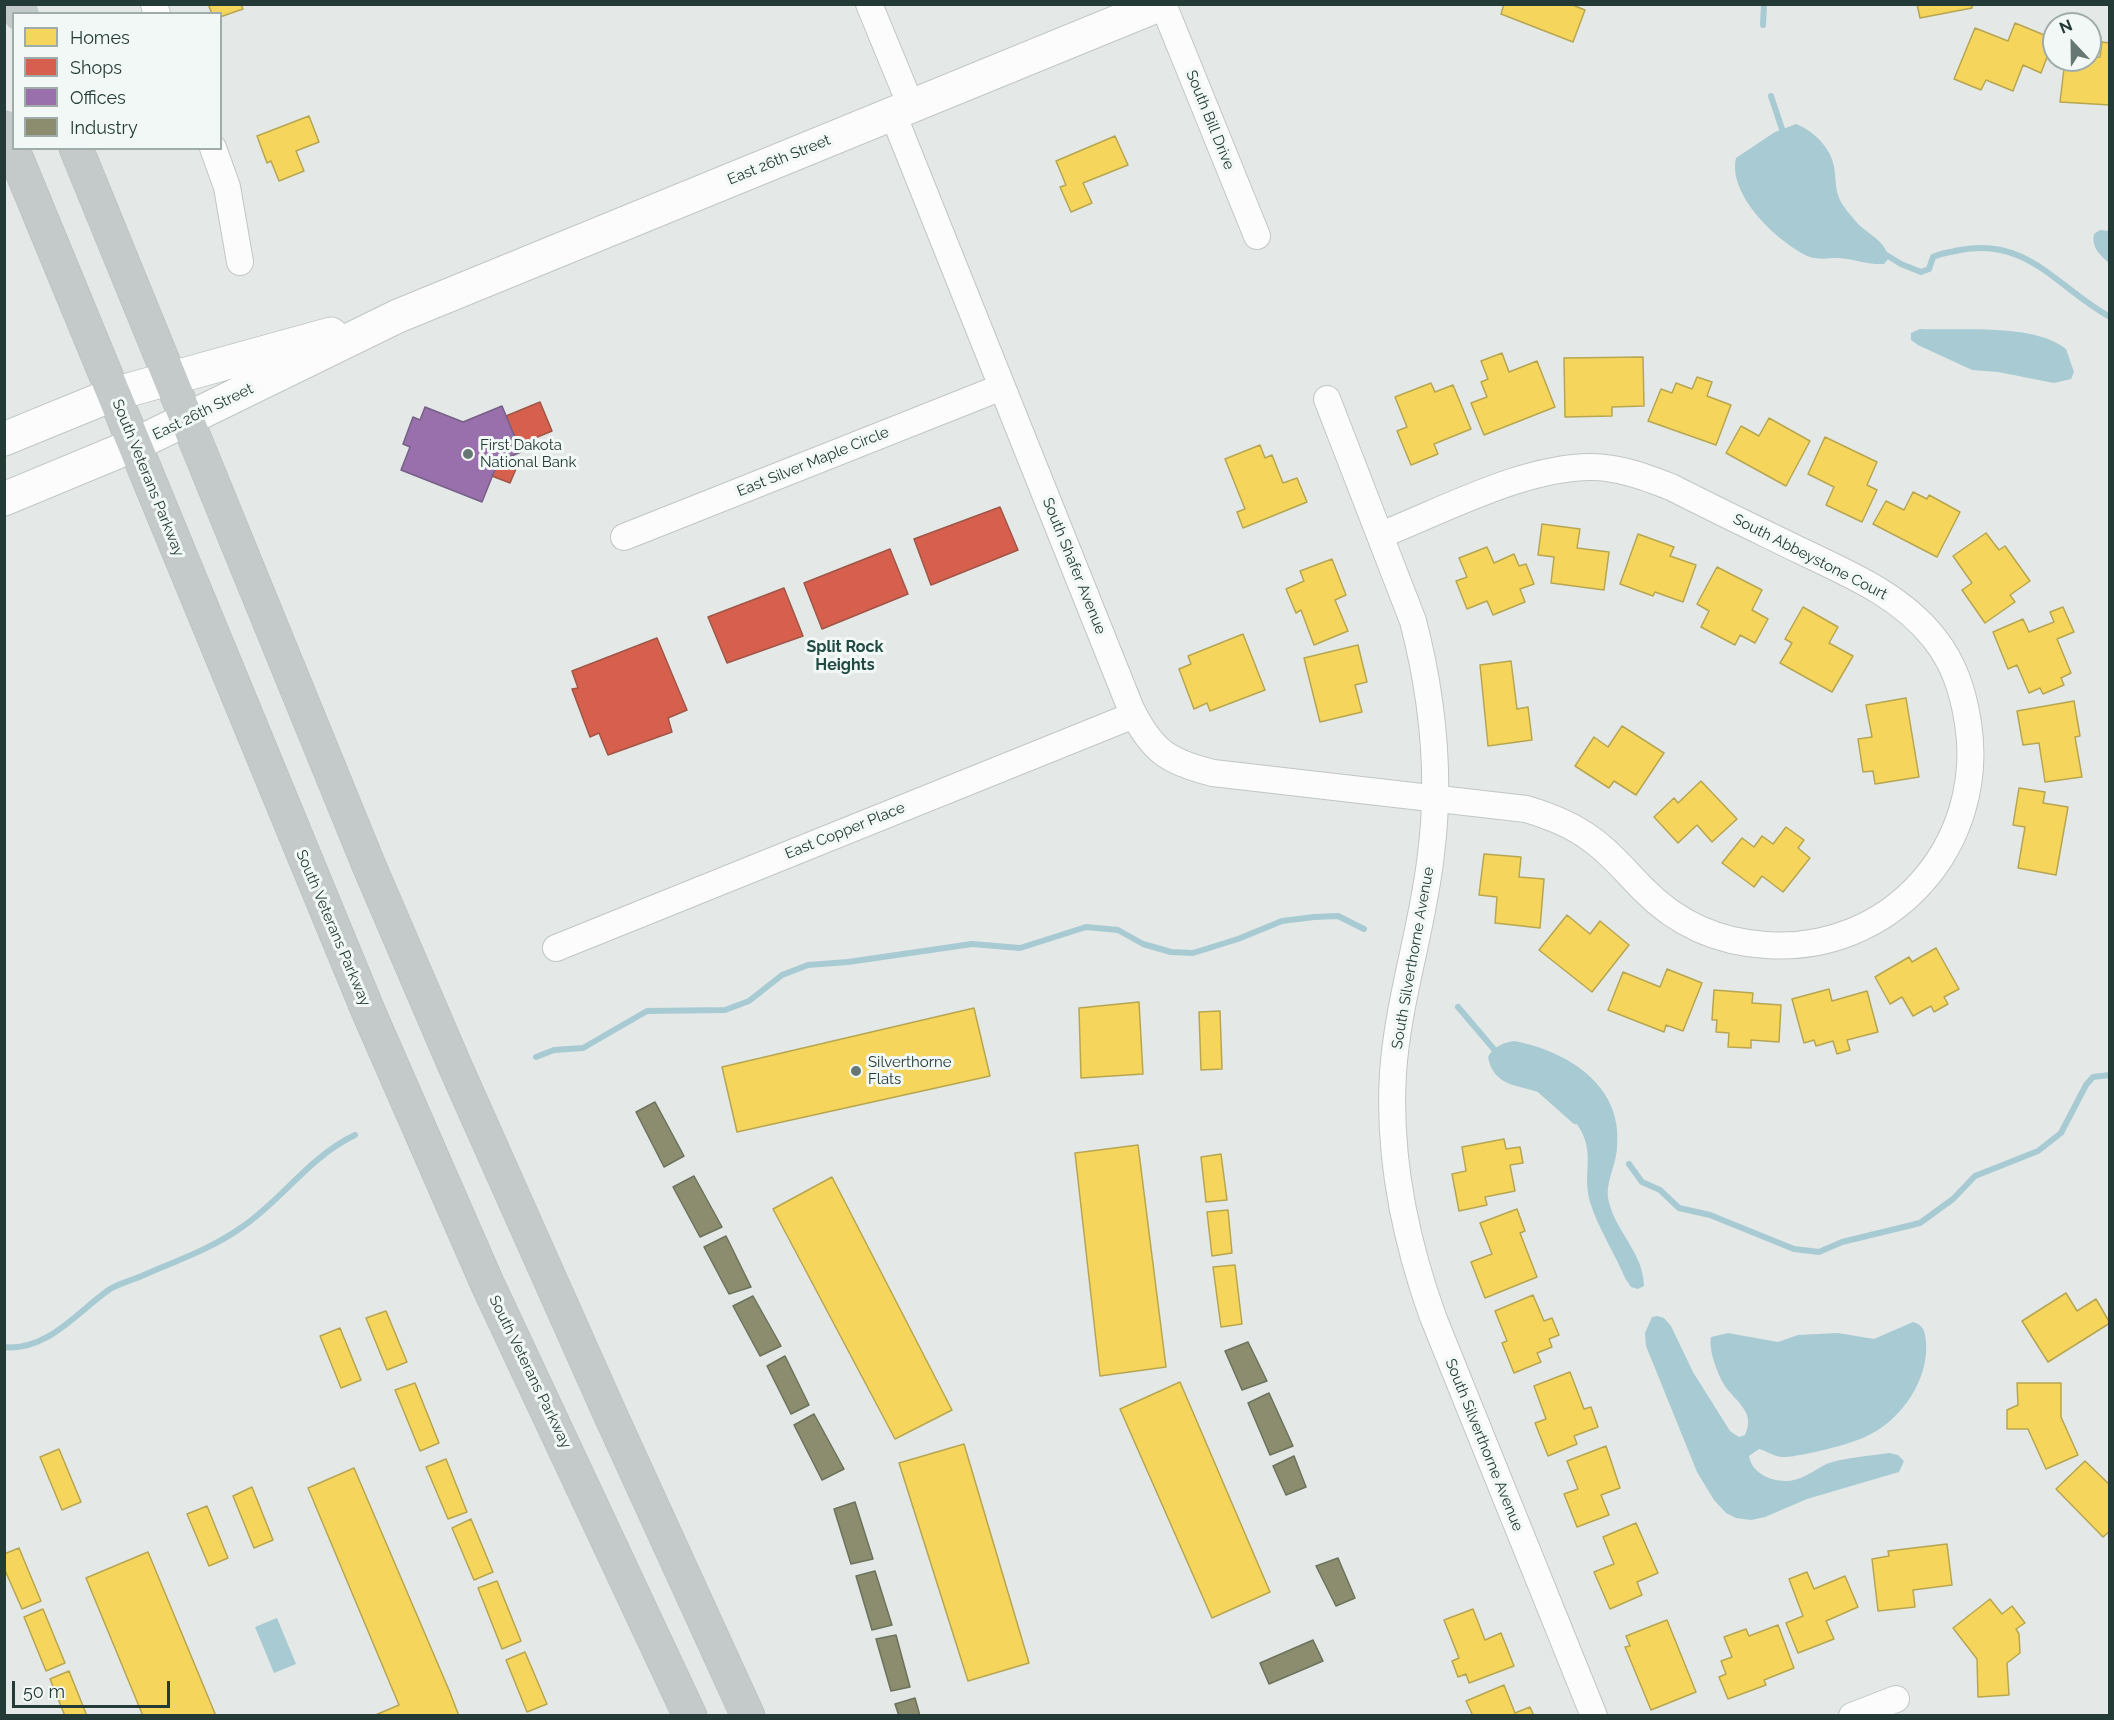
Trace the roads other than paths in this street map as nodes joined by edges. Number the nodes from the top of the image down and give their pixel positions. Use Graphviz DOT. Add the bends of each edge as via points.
graph roads {
  1 [pos="869,4"];
  2 [pos="1162,4"];
  3 [pos="902,110"];
  4 [pos="4,128"];
  5 [pos="12,147"];
  6 [pos="13,150"];
  7 [pos="77,150"];
  8 [pos="214,150"];
  9 [pos="1257,236"];
  10 [pos="240,262"];
  11 [pos="398,316"];
  12 [pos="169,379"];
  13 [pos="1002,387"];
  14 [pos="114,394"];
  15 [pos="1326,399"];
  16 [pos="186,420"];
  17 [pos="4,439"];
  18 [pos="134,445"];
  19 [pos="4,499"];
  20 [pos="1381,535"];
  21 [pos="624,537"];
  22 [pos="1134,715"];
  23 [pos="1436,798"];
  24 [pos="556,948"];
  25 [pos="1896,1699"];
  26 [pos="690,1716"];
  27 [pos="748,1716"];
  28 [pos="1594,1716"];
  29 [pos="1852,1716"];
  1 -- 3 [label="street, South Shafer Avenue"];
  2 -- 3 [label="main road, East 26th Street"];
  2 -- 9 [label="street, South Bill Drive"];
  3 -- 11 [label="main road, East 26th Street"];
  3 -- 13 [label="street, South Shafer Avenue"];
  4 -- 5 [label="highway, South Veterans Parkway"];
  6 -- 14 [label="highway, South Veterans Parkway"];
  7 -- 12 [label="highway"];
  8 -- 10 [label="street" via="227,187"];
  11 -- 12 [label="main road, East 26th Street"];
  11 -- 16 [label="main road, East 26th Street"];
  12 -- 14 [label="main road, East 26th Street"];
  12 -- 16 [label="highway"];
  13 -- 21 [label="street, East Silver Maple Circle"];
  13 -- 22 [label="street, South Shafer Avenue"];
  14 -- 17 [label="main road, East 26th Street"];
  14 -- 18 [label="highway, South Veterans Parkway"];
  15 -- 20 [label="street, South Silverthorne Avenue"];
  16 -- 18 [label="main road, East 26th Street"];
  16 -- 27 [label="highway" via="455,1066"];
  18 -- 19 [label="main road, East 26th Street"];
  18 -- 26 [label="highway, South Veterans Parkway" via="369,1013 487,1283"];
  20 -- 23 [label="street, South Silverthorne Avenue" via="1422,656 1433,724"];
  20 -- 23 [label="street, South Abbeystone Court" via="1539,474 1593,467 1644,477 1872,586 1897,602 1918,620 1948,658 1961,689 1970,733 1968,785 1959,821 1945,853 1892,910 1843,936 1817,944 1766,945 1704,933 1673,916 1609,853 1572,826 1526,809"];
  22 -- 23 [label="street, South Shafer Avenue" via="1160,752 1191,768"];
  22 -- 24 [label="street, East Copper Place"];
  23 -- 28 [label="street, South Silverthorne Avenue" via="1431,855 1395,1055 1392,1110 1399,1187 1412,1256 1432,1317"];
  25 -- 29 [label="street"];
}
